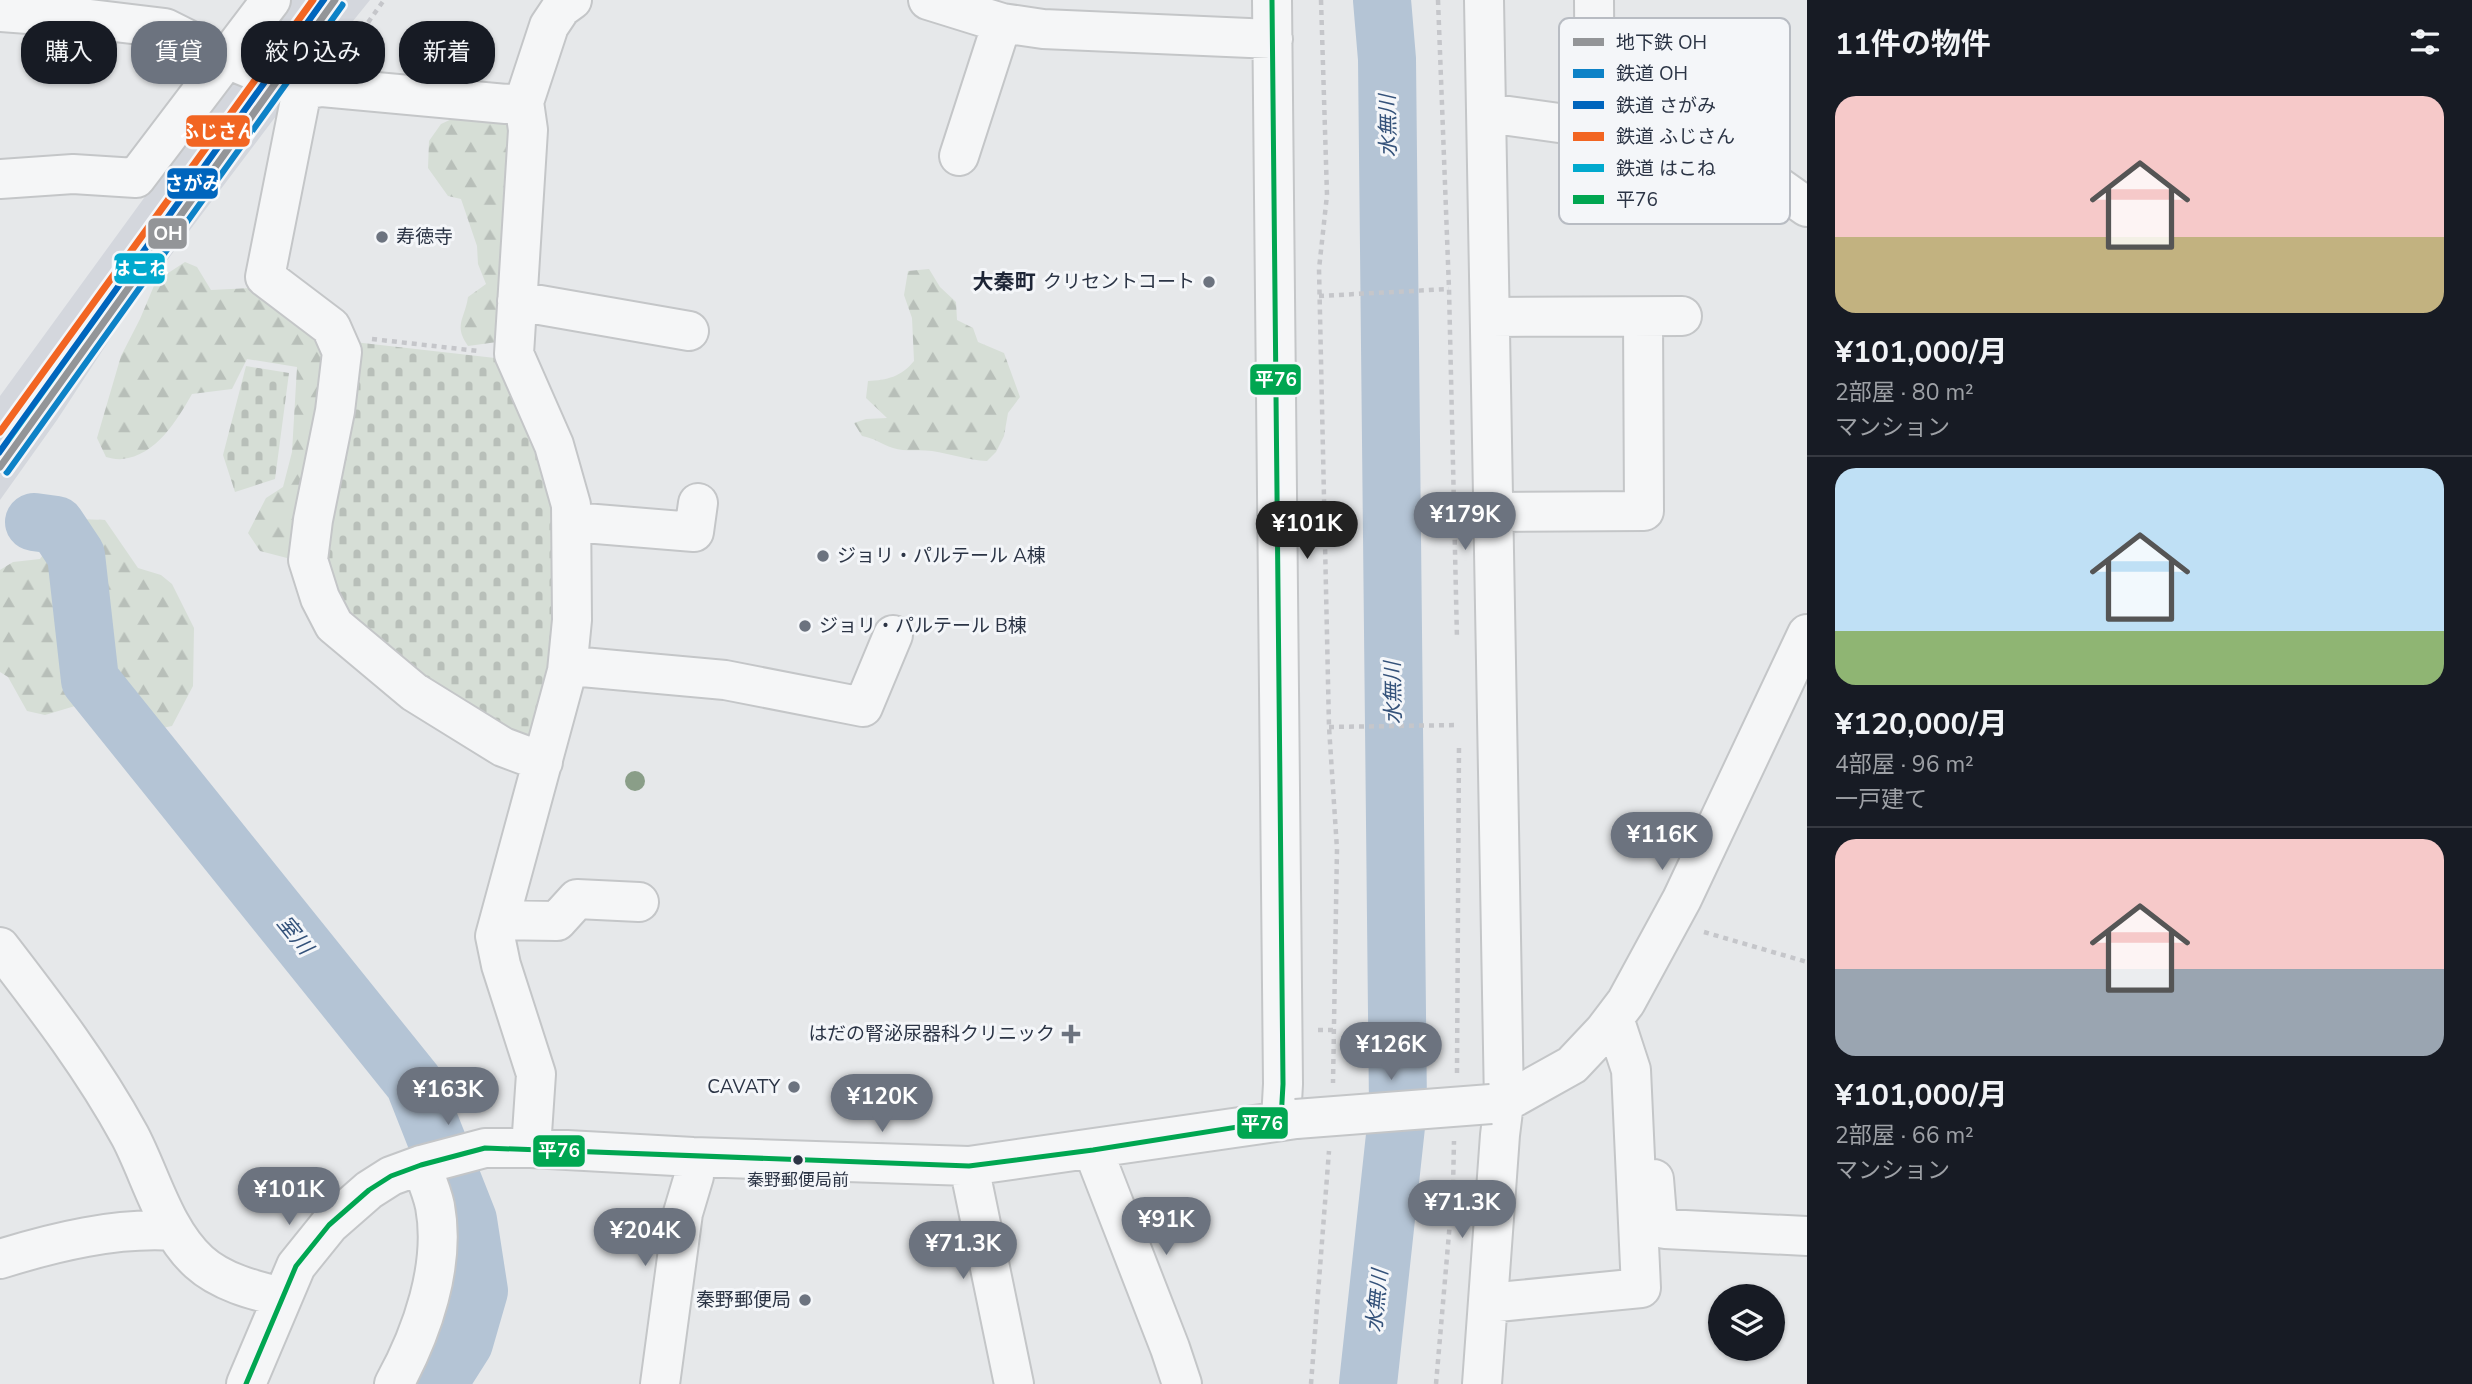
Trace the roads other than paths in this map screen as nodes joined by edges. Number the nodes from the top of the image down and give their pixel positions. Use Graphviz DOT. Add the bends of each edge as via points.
graph roads {
  1 [pos="271,0"];
  2 [pos="572,0"];
  3 [pos="928,0"];
  4 [pos="1272,0"];
  5 [pos="1485,0"];
  6 [pos="1594,0"];
  7 [pos="83,9"];
  8 [pos="0,12"];
  9 [pos="1594,18"];
  10 [pos="135,21"];
  11 [pos="1002,23"];
  12 [pos="1273,40"];
  13 [pos="227,59"];
  14 [pos="208,84"];
  15 [pos="524,102"];
  16 [pos="300,108"];
  17 [pos="1487,113"];
  18 [pos="1559,123"];
  19 [pos="959,156"];
  20 [pos="0,179"];
  21 [pos="1790,195"];
  22 [pos="1807,207"];
  23 [pos="517,301"];
  24 [pos="1682,316"];
  25 [pos="1491,317"];
  26 [pos="1643,317"];
  27 [pos="689,331"];
  28 [pos="698,503"];
  29 [pos="1494,512"];
  30 [pos="572,522"];
  31 [pos="1807,634"];
  32 [pos="893,635"];
  33 [pos="567,671"];
  34 [pos="542,762"];
  35 [pos="639,902"];
  36 [pos="500,920"];
  37 [pos="0,947"];
  38 [pos="1620,1010"];
  39 [pos="1498,1104"];
  40 [pos="1288,1120"];
  41 [pos="531,1148"];
  42 [pos="1093,1150"];
  43 [pos="693,1157"];
  44 [pos="424,1164"];
  45 [pos="969,1166"];
  46 [pos="174,1231"];
  47 [pos="1807,1236"];
  48 [pos="0,1259"];
  49 [pos="281,1297"];
  50 [pos="1488,1304"];
  51 [pos="246,1384"];
  52 [pos="394,1384"];
  53 [pos="660,1384"];
  54 [pos="1014,1384"];
  55 [pos="1182,1384"];
  56 [pos="1482,1384"];
  1 -- 13 [label="street"];
  2 -- 15 [label="street" via="549,26"];
  3 -- 11 [label="street"];
  4 -- 12 [label="street"];
  5 -- 17 [label="street"];
  6 -- 9 [label="street"];
  7 -- 8 [label="street"];
  7 -- 10 [label="street"];
  11 -- 12 [label="street"];
  11 -- 19 [label="street"];
  12 -- 40 [label="street" via="1283,1084"];
  13 -- 16 [label="street"];
  14 -- 20 [label="street" via="136,178 73,174"];
  15 -- 16 [label="street"];
  15 -- 23 [label="street" via="528,130"];
  16 -- 34 [label="street" via="265,277 331,327 342,352 309,560 320,598 334,625 414,692 503,747"];
  17 -- 18 [label="street"];
  17 -- 25 [label="street"];
  21 -- 22 [label="street"];
  23 -- 27 [label="street"];
  23 -- 30 [label="street" via="514,354 554,445"];
  24 -- 26 [label="street"];
  25 -- 26 [label="street"];
  25 -- 29 [label="street"];
  26 -- 29 [label="street" via="1644,511"];
  28 -- 30 [label="street" via="694,532"];
  29 -- 39 [label="street"];
  30 -- 33 [label="street"];
  31 -- 38 [label="street" via="1670,922"];
  32 -- 33 [label="street" via="863,707 725,680 582,667"];
  33 -- 34 [label="street"];
  34 -- 36 [label="street"];
  35 -- 36 [label="street" via="577,899 557,921"];
  36 -- 41 [label="street" via="495,936 501,965 536,1074"];
  37 -- 46 [label="street" via="73,1043 130,1136"];
  38 -- 39 [label="street" via="1572,1065"];
  38 -- 47 [label="street" via="1643,1048 1657,1216 1665,1229"];
  38 -- 50 [label="street" via="1631,1070 1641,1288"];
  39 -- 40 [label="street, bridge"];
  39 -- 50 [label="street" via="1500,1135"];
  40 -- 42 [label="street"];
  41 -- 43 [label="street"];
  41 -- 44 [label="street" via="485,1148"];
  42 -- 45 [label="street"];
  42 -- 55 [label="street"];
  43 -- 45 [label="street"];
  43 -- 53 [label="street" via="694,1176 683,1213"];
  44 -- 49 [label="street" via="369,1190 329,1225 296,1266"];
  44 -- 52 [label="street" via="435,1206 438,1258 408,1359"];
  45 -- 54 [label="street"];
  46 -- 48 [label="street" via="148,1229 47,1244"];
  46 -- 49 [label="street" via="198,1261 216,1273"];
  49 -- 51 [label="street"];
  50 -- 56 [label="street"];
}
